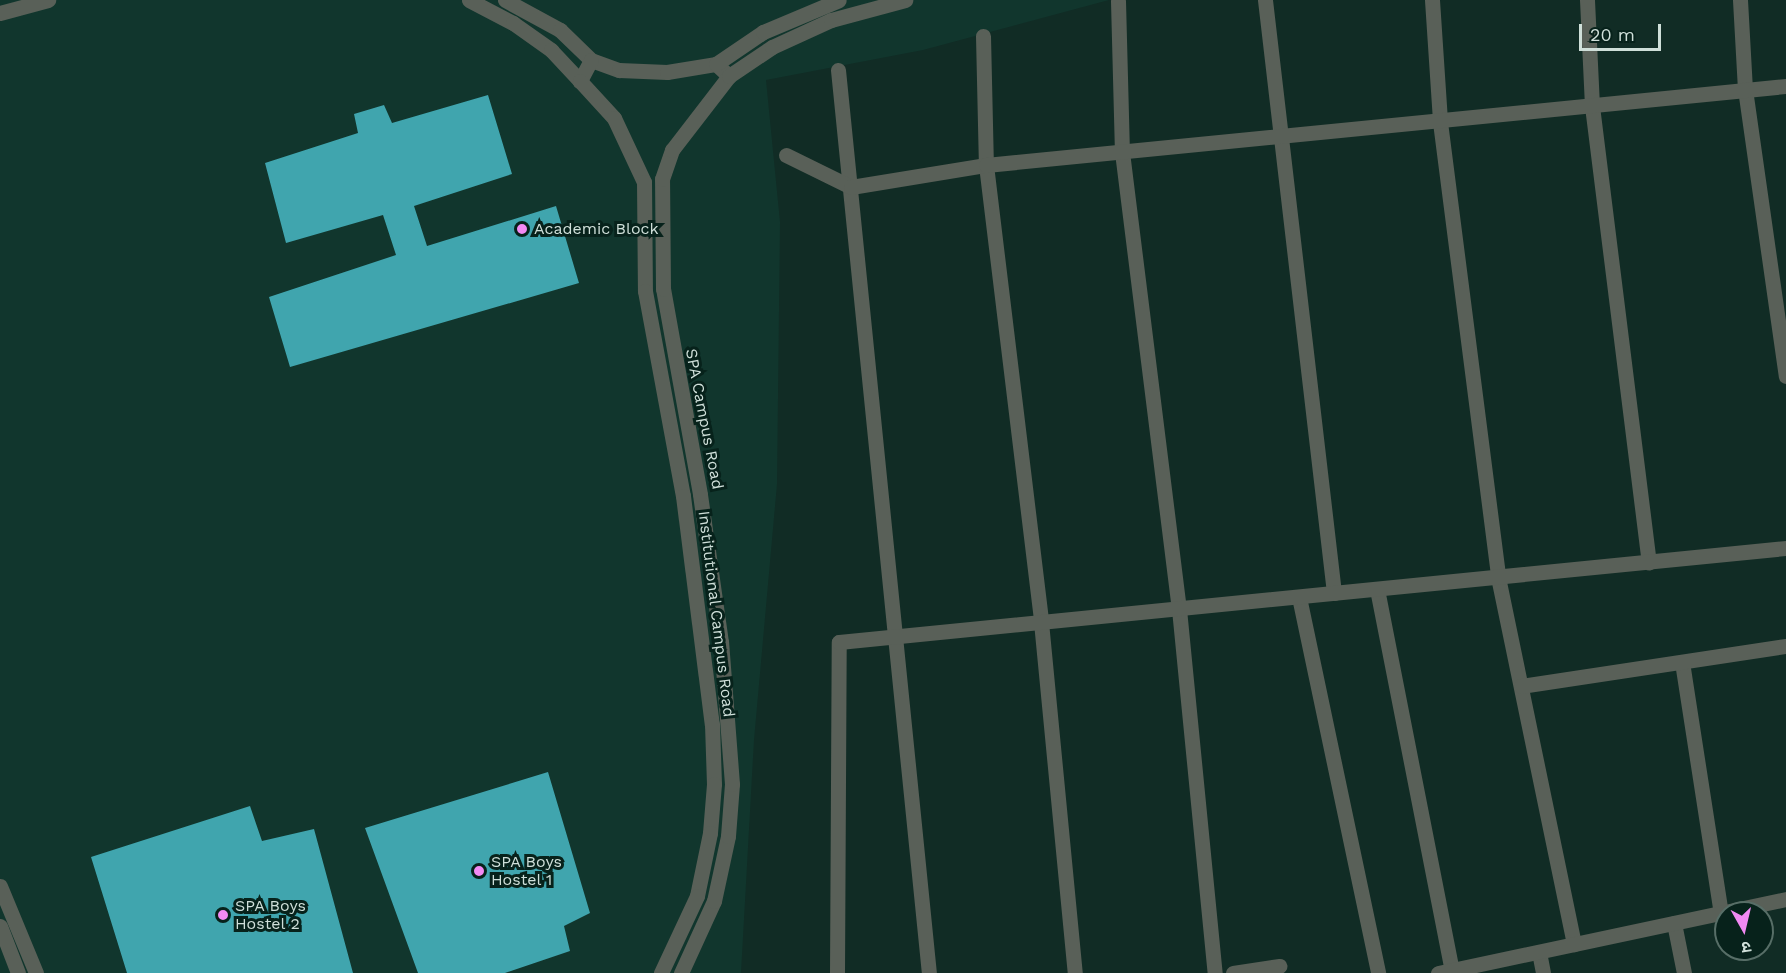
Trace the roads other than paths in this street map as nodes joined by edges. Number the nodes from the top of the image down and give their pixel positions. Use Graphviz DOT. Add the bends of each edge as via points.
graph roads {
  1 [pos="48,0"];
  2 [pos="469,0"];
  3 [pos="506,0"];
  4 [pos="839,0"];
  5 [pos="905,0"];
  6 [pos="1265,0"];
  7 [pos="1432,0"];
  8 [pos="1587,0"];
  9 [pos="1740,0"];
  10 [pos="1118,1"];
  11 [pos="0,13"];
  12 [pos="983,36"];
  13 [pos="591,60"];
  14 [pos="716,64"];
  15 [pos="838,70"];
  16 [pos="729,76"];
  17 [pos="580,81"];
  18 [pos="1786,86"];
  19 [pos="1745,89"];
  20 [pos="1592,106"];
  21 [pos="1440,122"];
  22 [pos="1278,138"];
  23 [pos="1122,152"];
  24 [pos="786,155"];
  25 [pos="986,165"];
  26 [pos="662,179"];
  27 [pos="644,182"];
  28 [pos="851,188"];
  29 [pos="1786,376"];
  30 [pos="1786,548"];
  31 [pos="1649,562"];
  32 [pos="1498,577"];
  33 [pos="1377,589"];
  34 [pos="1334,593"];
  35 [pos="1299,597"];
  36 [pos="1179,609"];
  37 [pos="1041,622"];
  38 [pos="895,637"];
  39 [pos="1786,646"];
  40 [pos="1682,662"];
  41 [pos="1521,686"];
  42 [pos="0,886"];
  43 [pos="1719,901"];
  44 [pos="1714,914"];
  45 [pos="1674,923"];
  46 [pos="0,926"];
  47 [pos="1574,944"];
  48 [pos="1539,952"];
  49 [pos="1280,966"];
  50 [pos="1445,972"];
  51 [pos="18,973"];
  52 [pos="36,973"];
  53 [pos="661,973"];
  54 [pos="681,973"];
  55 [pos="837,973"];
  56 [pos="928,973"];
  57 [pos="1075,973"];
  58 [pos="1215,973"];
  59 [pos="1233,973"];
  60 [pos="1378,973"];
  61 [pos="1543,973"];
  62 [pos="1684,973"];
  1 -- 11 [label="street"];
  2 -- 17 [label="street" via="513,23 550,50"];
  3 -- 13 [label="street" via="560,30"];
  4 -- 14 [label="street" via="763,32"];
  5 -- 16 [label="street, SPA Campus Road" via="831,20 772,47"];
  6 -- 22 [label="street"];
  7 -- 21 [label="street"];
  8 -- 20 [label="street"];
  9 -- 19 [label="street"];
  10 -- 23 [label="street"];
  12 -- 25 [label="street"];
  13 -- 14 [label="street" via="619,70 667,72"];
  13 -- 17 [label="street"];
  14 -- 16 [label="street"];
  15 -- 28 [label="street"];
  16 -- 26 [label="street, SPA Campus Road" via="672,150"];
  17 -- 27 [label="street, Institutional Campus Road" via="614,118"];
  18 -- 19 [label="street"];
  19 -- 20 [label="street"];
  19 -- 29 [label="street"];
  20 -- 21 [label="street"];
  20 -- 31 [label="street"];
  21 -- 22 [label="street"];
  21 -- 32 [label="street"];
  22 -- 23 [label="street"];
  22 -- 34 [label="street"];
  23 -- 25 [label="street"];
  23 -- 36 [label="street"];
  24 -- 28 [label="street"];
  25 -- 28 [label="street"];
  25 -- 37 [label="street"];
  26 -- 27 [label="street"];
  26 -- 54 [label="street, SPA Campus Road" via="663,289 700,494 721,642 732,784 728,836 714,901"];
  27 -- 53 [label="street, Institutional Campus Road" via="645,291 683,496 701,623 714,784 710,833 697,896"];
  28 -- 38 [label="street"];
  30 -- 31 [label="street"];
  31 -- 32 [label="street"];
  32 -- 33 [label="street"];
  32 -- 41 [label="street"];
  33 -- 34 [label="street"];
  33 -- 50 [label="street"];
  34 -- 35 [label="street"];
  35 -- 36 [label="street"];
  35 -- 60 [label="street"];
  36 -- 37 [label="street"];
  36 -- 58 [label="street"];
  37 -- 38 [label="street"];
  37 -- 57 [label="street"];
  38 -- 55 [label="street" via="839,642"];
  38 -- 56 [label="street"];
  39 -- 40 [label="street"];
  40 -- 41 [label="street"];
  40 -- 43 [label="street"];
  41 -- 47 [label="street"];
  42 -- 52 [label="street"];
  44 -- 45 [label="street"];
  45 -- 47 [label="street"];
  45 -- 62 [label="street"];
  46 -- 51 [label="street"];
  47 -- 48 [label="street"];
  48 -- 50 [label="street"];
  48 -- 61 [label="street"];
  49 -- 59 [label="street"];
}
